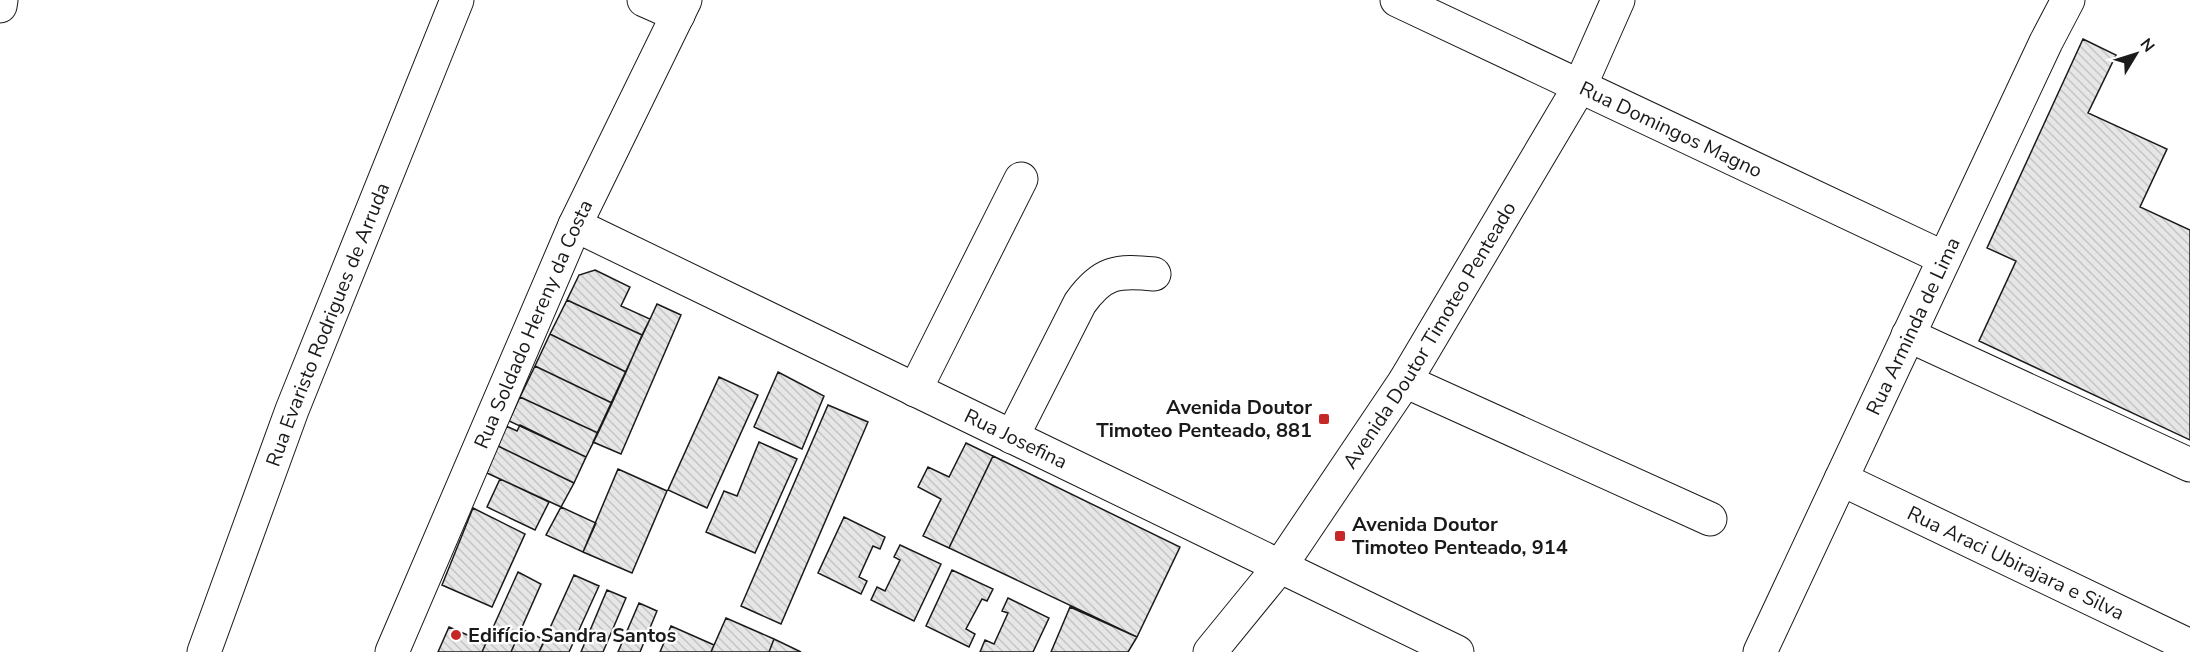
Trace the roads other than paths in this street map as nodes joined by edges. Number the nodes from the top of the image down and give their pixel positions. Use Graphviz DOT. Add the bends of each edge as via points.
graph roads {
  1 [pos="1,0"];
  2 [pos="457,0"];
  3 [pos="644,0"];
  4 [pos="1397,0"];
  5 [pos="1618,0"];
  6 [pos="2068,0"];
  7 [pos="0,6"];
  8 [pos="682,7"];
  9 [pos="1580,86"];
  10 [pos="1021,178"];
  11 [pos="575,225"];
  12 [pos="1944,258"];
  13 [pos="1154,274"];
  14 [pos="1908,335"];
  15 [pos="1406,381"];
  16 [pos="915,390"];
  17 [pos="1012,437"];
  18 [pos="2190,465"];
  19 [pos="1841,479"];
  20 [pos="1710,519"];
  21 [pos="1281,565"];
  22 [pos="2190,646"];
  23 [pos="204,652"];
  24 [pos="393,652"];
  25 [pos="1210,652"];
  26 [pos="1457,652"];
  27 [pos="1760,652"];
  1 -- 7 [label="street"];
  2 -- 23 [label="street, Rua Evaristo Rodrigues de Arruda" via="292,410"];
  3 -- 8 [label="street"];
  4 -- 9 [label="street, Rua Domingos Magno"];
  5 -- 9 [label="street, Avenida Doutor Timoteo Penteado"];
  6 -- 12 [label="street, Rua Arminda de Lima"];
  8 -- 11 [label="street, Rua Soldado Hereny da Costa"];
  9 -- 12 [label="street, Rua Domingos Magno"];
  9 -- 15 [label="street, Avenida Doutor Timoteo Penteado"];
  10 -- 16 [label="street"];
  11 -- 16 [label="street, Rua Josefina"];
  11 -- 24 [label="street, Rua Soldado Hereny da Costa"];
  12 -- 14 [label="street, Rua Arminda de Lima"];
  13 -- 17 [label="street" via="1132,271 1109,275 1091,288"];
  14 -- 18 [label="street"];
  14 -- 19 [label="street, Rua Arminda de Lima"];
  15 -- 20 [label="street"];
  15 -- 21 [label="street, Avenida Doutor Timoteo Penteado"];
  16 -- 17 [label="street, Rua Josefina"];
  17 -- 21 [label="street, Rua Josefina"];
  19 -- 22 [label="street, Rua Araci Ubirajara e Silva"];
  19 -- 27 [label="street, Rua Arminda de Lima"];
  21 -- 25 [label="street, Avenida Doutor Timoteo Penteado"];
  21 -- 26 [label="street, Rua Josefina"];
}
